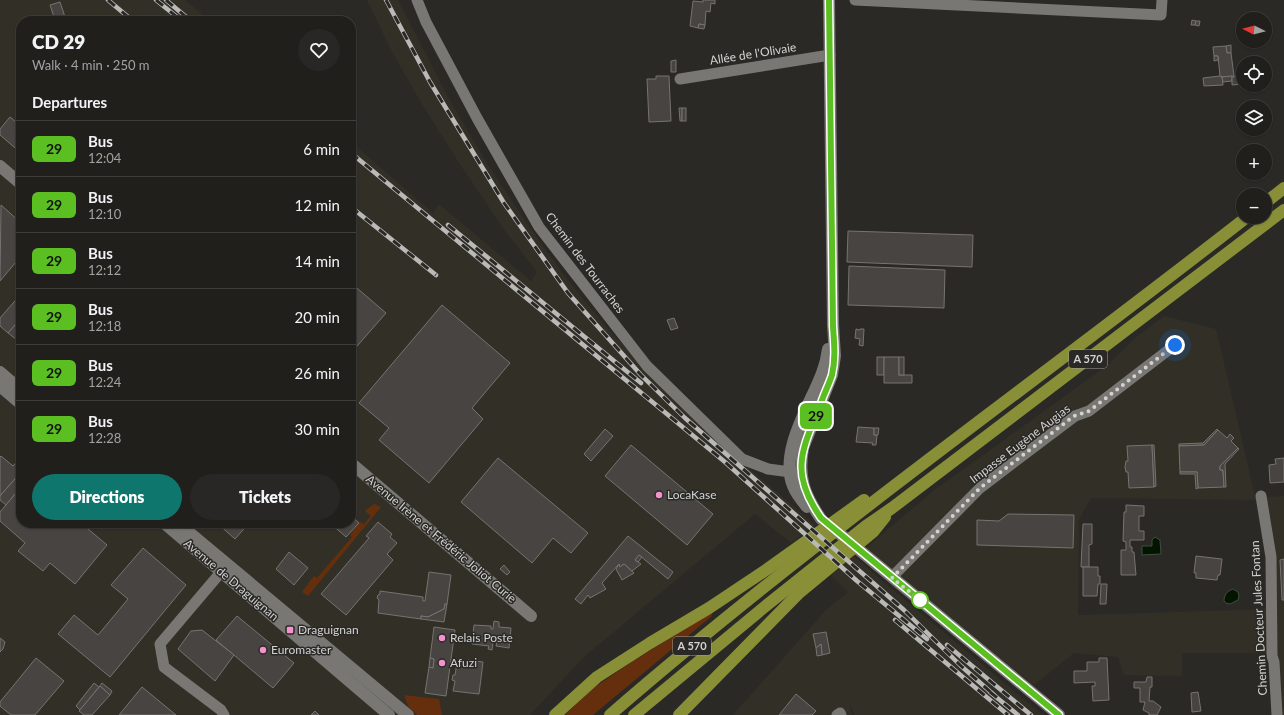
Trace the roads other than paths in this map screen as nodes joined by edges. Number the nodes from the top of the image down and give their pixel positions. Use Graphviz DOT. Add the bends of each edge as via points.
graph roads {
  1 [pos="417,0"];
  2 [pos="829,0"];
  3 [pos="855,0"];
  4 [pos="1162,0"];
  5 [pos="830,55"];
  6 [pos="680,79"];
  7 [pos="0,166"];
  8 [pos="16,180"];
  9 [pos="1284,188"];
  10 [pos="1272,197"];
  11 [pos="1284,210"];
  12 [pos="1238,224"];
  13 [pos="1175,345"];
  14 [pos="0,372"];
  15 [pos="0,386"];
  16 [pos="16,386"];
  17 [pos="16,400"];
  18 [pos="356,467"];
  19 [pos="796,473"];
  20 [pos="1260,496"];
  21 [pos="171,528"];
  22 [pos="183,528"];
  23 [pos="225,568"];
  24 [pos="771,574"];
  25 [pos="892,578"];
  26 [pos="793,591"];
  27 [pos="531,616"];
  28 [pos="224,715"];
  29 [pos="389,715"];
  30 [pos="408,715"];
  31 [pos="555,715"];
  32 [pos="610,715"];
  33 [pos="634,715"];
  34 [pos="679,715"];
  35 [pos="837,715"];
  36 [pos="841,715"];
  37 [pos="1059,715"];
  38 [pos="1277,715"];
  1 -- 19 [label="street, Chemin des Tourraches" via="470,104 539,226 647,366 742,459 768,469"];
  2 -- 5 [label="main road"];
  3 -- 4 [label="street" via="1161,15"];
  5 -- 6 [label="street, Allée de l'Olivaie"];
  5 -- 19 [label="main road" via="833,326 823,372 791,452"];
  7 -- 8 [label="main road"];
  9 -- 10 [label="highway"];
  11 -- 26 [label="highway, A 570" via="892,508"];
  12 -- 24 [label="highway, A 570" via="928,462 911,466"];
  13 -- 25 [label="street, Impasse Eugène Augias" via="1089,411 1074,416 980,488"];
  14 -- 16 [label="main road"];
  15 -- 17 [label="main road"];
  18 -- 27 [label="main road, Avenue Irène et Frédéric Joliot Curie"];
  19 -- 25 [label="main road" via="793,486 810,510"];
  20 -- 38 [label="street, Chemin Docteur Jules Fontan" via="1271,557 1272,656"];
  21 -- 23 [label="main road, Avenue de Draguignan"];
  22 -- 23 [label="main road, Avenue de Draguignan"];
  23 -- 28 [label="street" via="160,644 164,667 221,710"];
  23 -- 29 [label="main road, Avenue de Draguignan"];
  23 -- 30 [label="main road, Avenue de Draguignan" via="346,662"];
  24 -- 31 [label="highway" via="623,660 597,677"];
  24 -- 32 [label="highway, A 570"];
  25 -- 37 [label="main road"];
  26 -- 33 [label="highway, A 570" via="762,608"];
  26 -- 34 [label="highway"];
  35 -- 36 [label="street"];
}
